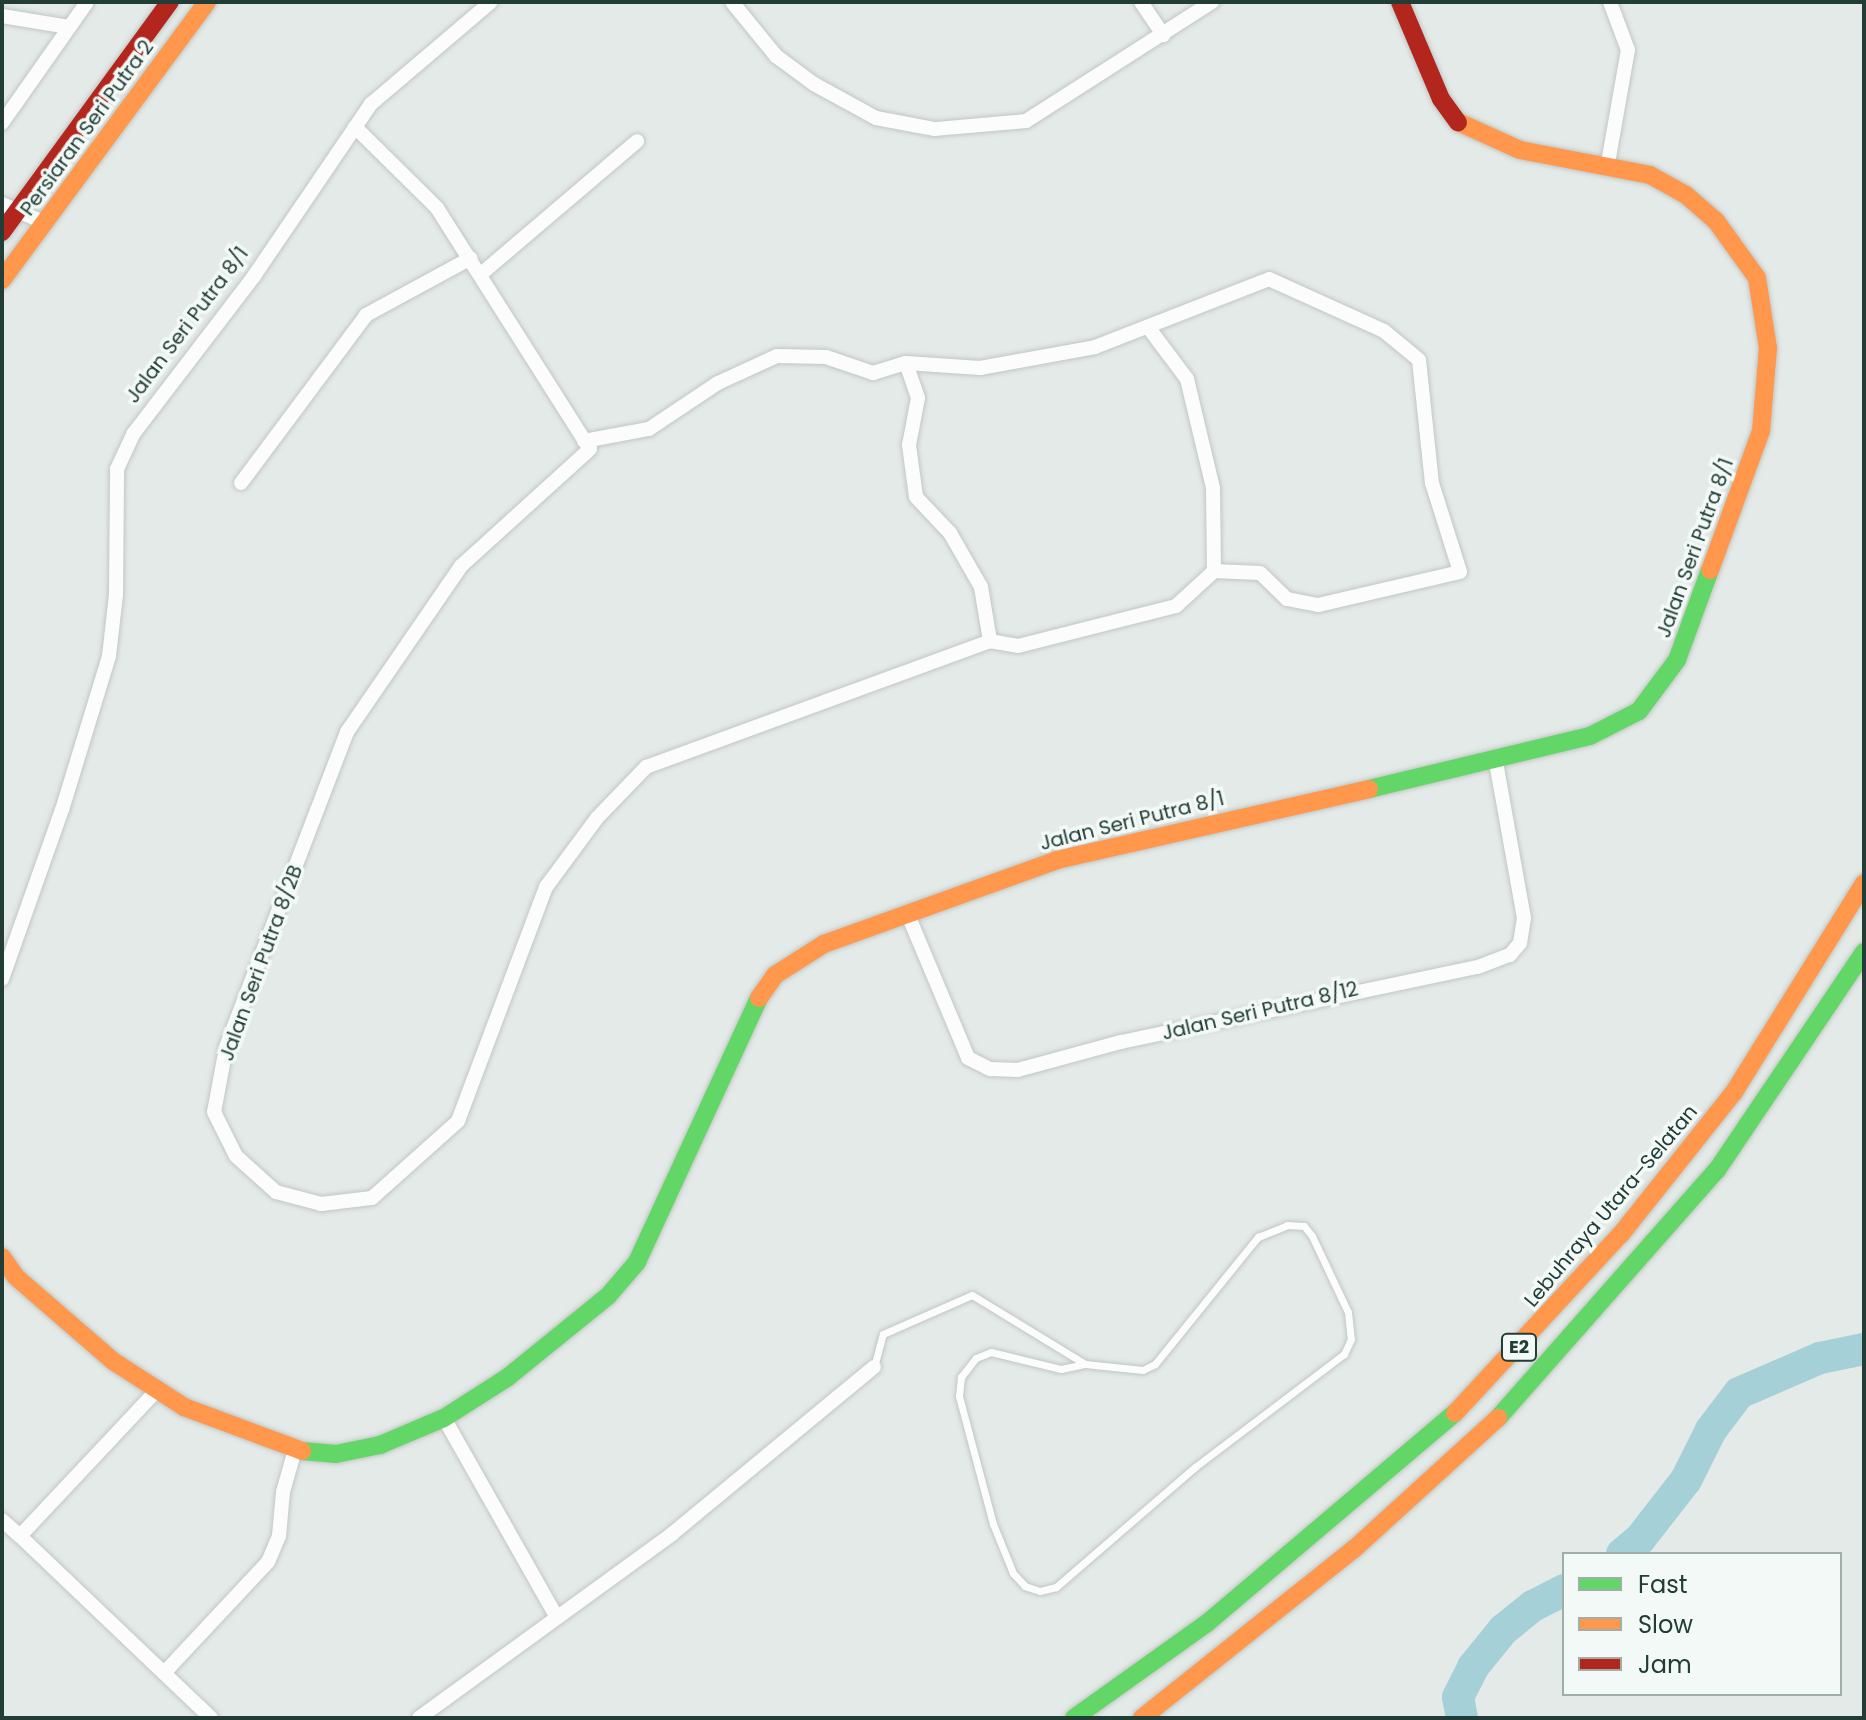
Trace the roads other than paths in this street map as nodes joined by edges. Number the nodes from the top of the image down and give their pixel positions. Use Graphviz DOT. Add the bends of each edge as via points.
graph roads {
  1 [pos="87,2"];
  2 [pos="170,2"];
  3 [pos="207,2"];
  4 [pos="491,2"];
  5 [pos="732,2"];
  6 [pos="1141,2"];
  7 [pos="1212,2"];
  8 [pos="1400,2"];
  9 [pos="1610,2"];
  10 [pos="2,16"];
  11 [pos="69,27"];
  12 [pos="1163,35"];
  13 [pos="2,123"];
  14 [pos="355,127"];
  15 [pos="637,141"];
  16 [pos="1608,163"];
  17 [pos="10,208"];
  18 [pos="45,223"];
  19 [pos="2,232"];
  20 [pos="471,258"];
  21 [pos="481,274"];
  22 [pos="2,280"];
  23 [pos="1148,327"];
  24 [pos="906,363"];
  25 [pos="584,441"];
  26 [pos="241,483"];
  27 [pos="1214,571"];
  28 [pos="990,641"];
  29 [pos="1496,762"];
  30 [pos="1864,883"];
  31 [pos="908,915"];
  32 [pos="1864,952"];
  33 [pos="2,979"];
  34 [pos="2,1257"];
  35 [pos="9,1282"];
  36 [pos="1085,1364"];
  37 [pos="874,1367"];
  38 [pos="157,1390"];
  39 [pos="444,1418"];
  40 [pos="295,1450"];
  41 [pos="2,1520"];
  42 [pos="20,1536"];
  43 [pos="556,1616"];
  44 [pos="164,1673"];
  45 [pos="211,1718"];
  46 [pos="419,1718"];
  47 [pos="1074,1718"];
  48 [pos="1142,1718"];
  1 -- 11 [label="street"];
  2 -- 17 [label="main road, Persiaran Seri Putra 2"];
  3 -- 18 [label="main road, Persiaran Seri Putra 2"];
  4 -- 14 [label="street, Jalan Seri Putra 8/1" via="402,74"];
  5 -- 12 [label="street" via="776,56 814,84 876,118 935,129 982,129 1026,121"];
  6 -- 12 [label="street"];
  7 -- 12 [label="street"];
  8 -- 16 [label="main road, Jalan Seri Putra 8/1" via="1441,99 1460,125 1520,150"];
  9 -- 16 [label="street" via="1628,50"];
  10 -- 11 [label="street"];
  11 -- 13 [label="street"];
  14 -- 20 [label="street" via="437,208"];
  14 -- 33 [label="street, Jalan Seri Putra 8/1" via="254,276 166,384 117,469 116,595 109,656"];
  15 -- 21 [label="street"];
  16 -- 29 [label="main road, Jalan Seri Putra 8/1" via="1650,175 1686,195 1742,253 1757,278 1765,310 1766,408 1677,660 1662,686 1615,726"];
  17 -- 18 [label="street"];
  17 -- 19 [label="main road, Persiaran Seri Putra 2"];
  18 -- 22 [label="main road, Persiaran Seri Putra 2"];
  20 -- 21 [label="street"];
  20 -- 26 [label="street" via="366,315"];
  21 -- 25 [label="street"];
  23 -- 24 [label="street" via="1095,347 980,368"];
  23 -- 27 [label="street" via="1187,379 1213,488"];
  23 -- 27 [label="street" via="1269,279 1384,331 1419,360 1432,483 1460,572 1318,605 1287,599 1260,573"];
  24 -- 25 [label="street" via="873,373 826,357 777,356 718,383 649,429"];
  24 -- 28 [label="street" via="918,398 909,445 916,497 950,533 981,587"];
  25 -- 28 [label="street, Jalan Seri Putra 8/2B" via="590,449 461,566 347,732 226,1048 214,1112 236,1156 276,1192 321,1204 372,1198 458,1121 546,887 597,818 646,767"];
  27 -- 28 [label="street" via="1176,606 1018,646"];
  29 -- 31 [label="main road, Jalan Seri Putra 8/1" via="1160,833 1057,860"];
  29 -- 31 [label="street, Jalan Seri Putra 8/12" via="1524,918 1520,943 1510,955 1478,967 1121,1042 1018,1070 990,1069 968,1058"];
  30 -- 47 [label="main road, Lebuhraya Utara–Selatan / E2" via="1734,1092 1621,1234 1496,1373 1418,1448 1229,1605"];
  31 -- 39 [label="main road, Jalan Seri Putra 8/1" via="824,944 775,975 754,1006 637,1262 566,1334"];
  32 -- 48 [label="main road, E2" via="1717,1170 1521,1395 1440,1476"];
  34 -- 35 [label="main road, Jalan Seri Putra 8/1"];
  35 -- 38 [label="main road, Jalan Seri Putra 8/1"];
  36 -- 36 [label="lane" via="1143,1370 1155,1364 1258,1237 1287,1225 1304,1226 1312,1236 1348,1312 1351,1339 1344,1354 1195,1467 1056,1587 1040,1591 1025,1586 1013,1573 993,1524 959,1396 961,1377 976,1358 991,1352 1061,1369"];
  36 -- 37 [label="lane" via="972,1295 883,1334"];
  37 -- 43 [label="street" via="672,1534"];
  38 -- 40 [label="main road, Jalan Seri Putra 8/1" via="184,1407"];
  38 -- 42 [label="street"];
  39 -- 40 [label="main road, Jalan Seri Putra 8/1" via="380,1445 336,1454"];
  39 -- 43 [label="street"];
  40 -- 44 [label="street" via="279,1536 268,1562"];
  41 -- 42 [label="street"];
  42 -- 44 [label="street"];
  43 -- 46 [label="street"];
  44 -- 45 [label="street"];
}
